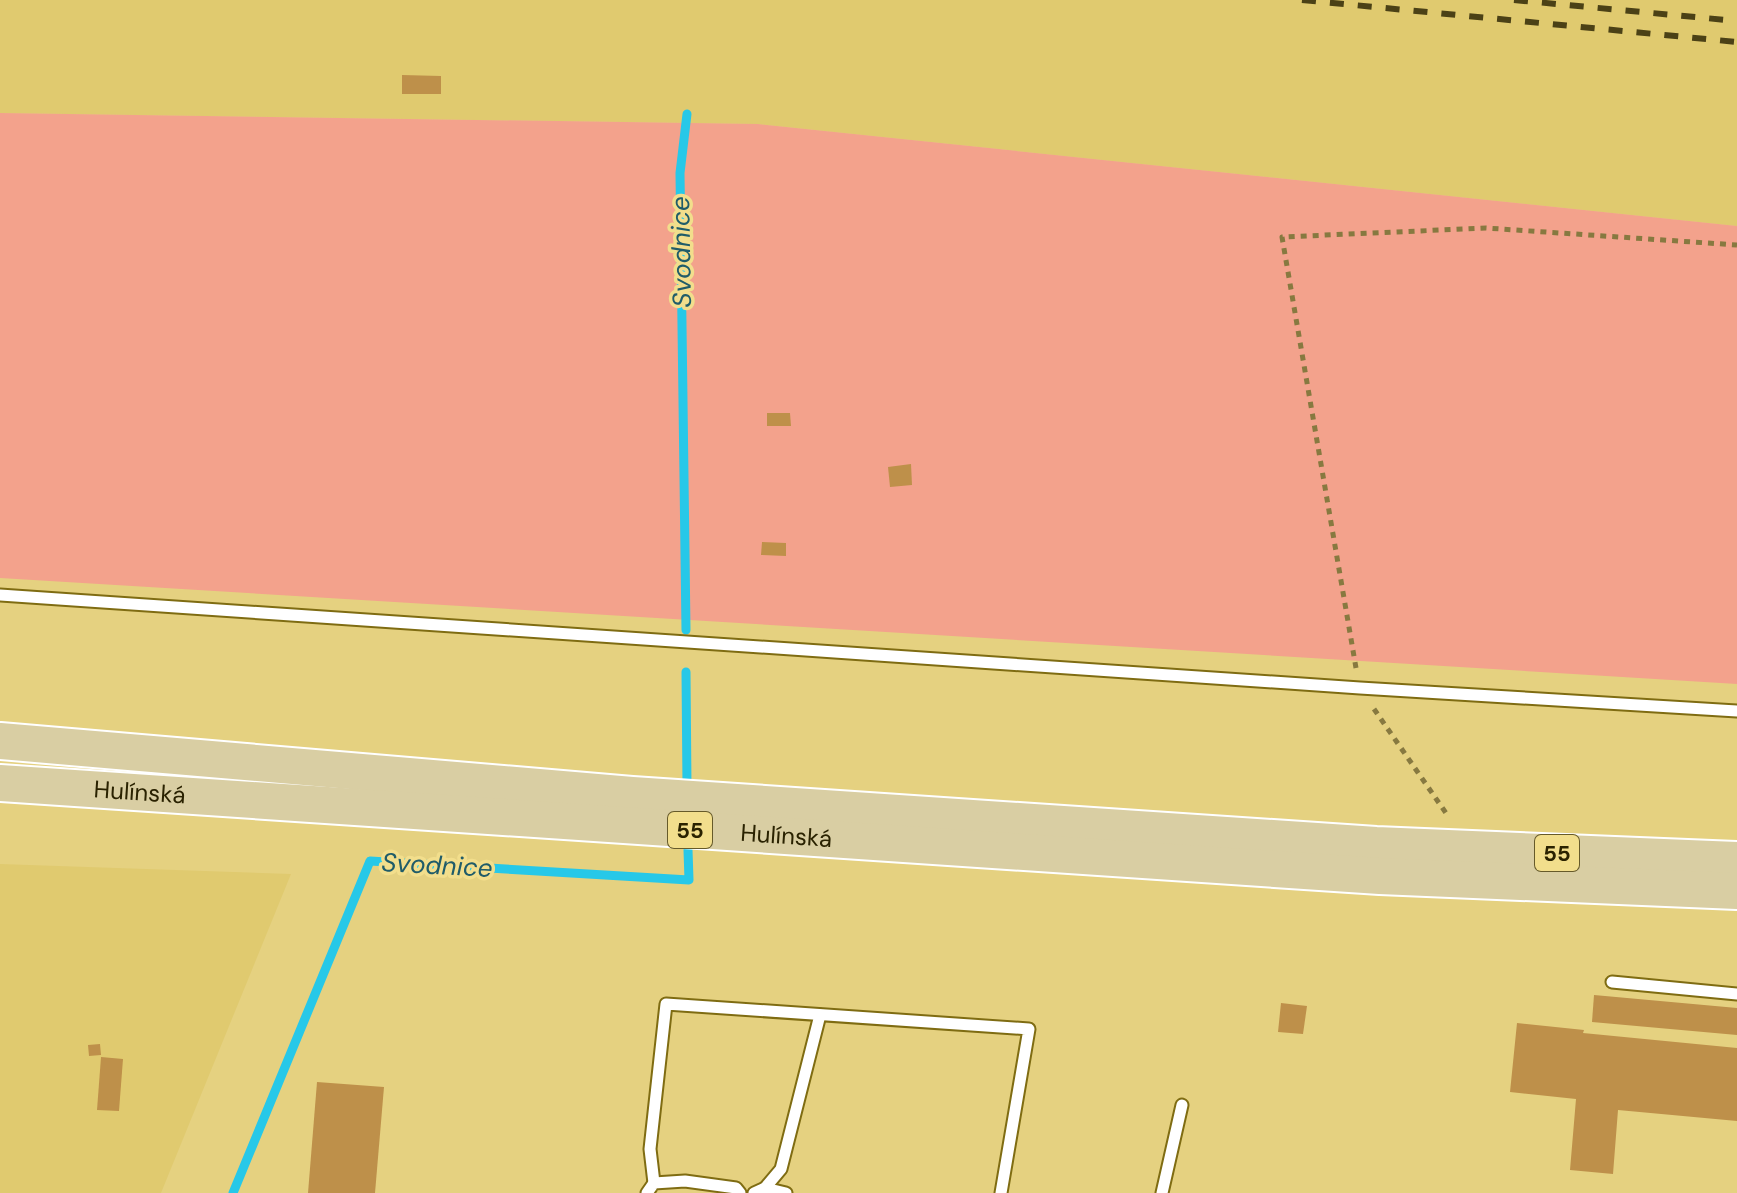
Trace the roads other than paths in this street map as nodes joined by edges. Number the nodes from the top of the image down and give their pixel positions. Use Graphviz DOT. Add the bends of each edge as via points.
graph roads {
  1 [pos="0,595"];
  2 [pos="1737,711"];
  3 [pos="0,741"];
  4 [pos="0,783"];
  5 [pos="1378,860"];
  6 [pos="1737,860"];
  7 [pos="1737,891"];
  8 [pos="1612,982"];
  9 [pos="1737,994"];
  10 [pos="820,1015"];
  11 [pos="1182,1105"];
  12 [pos="651,1188"];
  13 [pos="760,1191"];
  14 [pos="740,1193"];
  15 [pos="786,1193"];
  16 [pos="1001,1193"];
  17 [pos="1162,1193"];
  1 -- 2 [label="lane"];
  3 -- 5 [label="main road, Hulínská / 55"];
  4 -- 5 [label="main road, Hulínská / 55"];
  5 -- 6 [label="main road, 55"];
  5 -- 7 [label="main road, 55"];
  8 -- 9 [label="lane"];
  10 -- 12 [label="lane" via="666,1004 650,1149"];
  10 -- 13 [label="lane" via="781,1169"];
  10 -- 16 [label="lane" via="1029,1029"];
  11 -- 17 [label="lane"];
  12 -- 14 [label="lane" via="685,1181 736,1188"];
  13 -- 15 [label="lane"];
}
